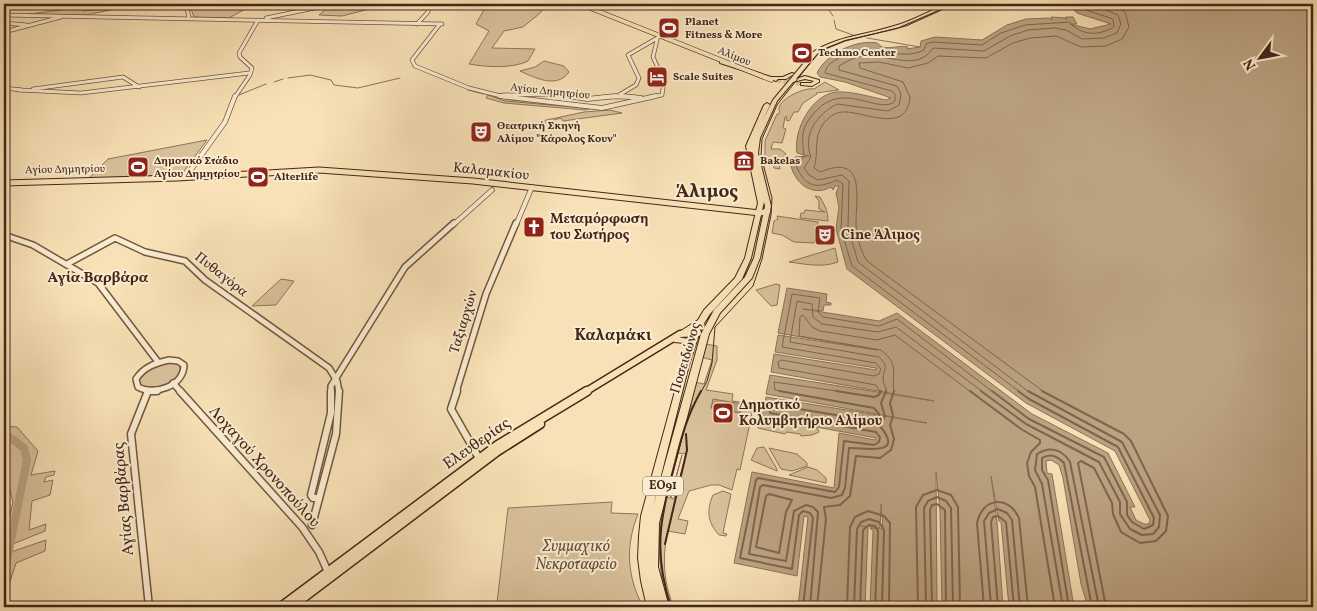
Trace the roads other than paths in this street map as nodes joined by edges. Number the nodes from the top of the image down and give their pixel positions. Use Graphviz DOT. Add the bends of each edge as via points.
graph roads {
  1 [pos="186,4"];
  2 [pos="336,4"];
  3 [pos="428,4"];
  4 [pos="582,4"];
  5 [pos="943,4"];
  6 [pos="950,4"];
  7 [pos="923,14"];
  8 [pos="4,15"];
  9 [pos="62,16"];
  10 [pos="190,18"];
  11 [pos="258,20"];
  12 [pos="266,20"];
  13 [pos="4,23"];
  14 [pos="417,24"];
  15 [pos="32,25"];
  16 [pos="441,25"];
  17 [pos="4,32"];
  18 [pos="659,38"];
  19 [pos="725,62"];
  20 [pos="807,62"];
  21 [pos="754,72"];
  22 [pos="249,73"];
  23 [pos="792,74"];
  24 [pos="139,87"];
  25 [pos="784,87"];
  26 [pos="4,88"];
  27 [pos="19,90"];
  28 [pos="507,96"];
  29 [pos="618,96"];
  30 [pos="642,99"];
  31 [pos="776,105"];
  32 [pos="770,109"];
  33 [pos="185,177"];
  34 [pos="4,182"];
  35 [pos="532,187"];
  36 [pos="492,190"];
  37 [pos="765,214"];
  38 [pos="4,235"];
  39 [pos="67,264"];
  40 [pos="747,275"];
  41 [pos="759,275"];
  42 [pos="701,321"];
  43 [pos="700,335"];
  44 [pos="678,337"];
  45 [pos="691,347"];
  46 [pos="158,362"];
  47 [pos="335,380"];
  48 [pos="173,383"];
  49 [pos="148,391"];
  50 [pos="510,442"];
  51 [pos="511,452"];
  52 [pos="480,461"];
  53 [pos="319,498"];
  54 [pos="312,525"];
  55 [pos="328,572"];
  56 [pos="149,607"];
  57 [pos="282,607"];
  58 [pos="291,607"];
  59 [pos="652,607"];
  60 [pos="663,607"];
  1 -- 10 [label="street"];
  2 -- 12 [label="street"];
  3 -- 14 [label="street" via="428,12"];
  4 -- 18 [label="main road, Αλίμου"];
  5 -- 7 [label="highway, Ποσειδώνος / ΕΟ91"];
  6 -- 7 [label="highway, Ποσειδώνος / ΕΟ91"];
  7 -- 20 [label="highway, Ποσειδώνος / ΕΟ91" via="896,27 830,44"];
  7 -- 23 [label="highway, Ποσειδώνος / ΕΟ91" via="896,25 822,45 810,52"];
  8 -- 9 [label="street"];
  9 -- 10 [label="street"];
  9 -- 15 [label="street"];
  10 -- 11 [label="street"];
  11 -- 12 [label="street"];
  11 -- 14 [label="street"];
  11 -- 22 [label="street" via="237,52"];
  11 -- 33 [label="street" via="239,52 252,68 252,73 238,89 226,122"];
  12 -- 14 [label="street"];
  13 -- 15 [label="street"];
  14 -- 16 [label="street"];
  15 -- 17 [label="street"];
  16 -- 28 [label="street, Αγίου Δημητρίου" via="414,60 417,65 470,87"];
  16 -- 28 [label="street, Αγίου Δημητρίου" via="412,60 415,66 469,88"];
  18 -- 19 [label="main road, Αλίμου"];
  18 -- 29 [label="street" via="628,55 639,78 636,84"];
  18 -- 30 [label="street, Αγίου Δημητρίου" via="654,57 664,81 663,94"];
  19 -- 21 [label="main road, Αλίμου"];
  19 -- 25 [label="highway" via="775,80"];
  20 -- 25 [label="highway, Ποσειδώνος / ΕΟ91"];
  20 -- 25 [label="highway" via="804,71 820,82 812,86 802,85 817,81 801,77"];
  21 -- 23 [label="highway" via="777,78"];
  22 -- 24 [label="street"];
  22 -- 33 [label="street" via="234,91 231,106 221,124"];
  23 -- 25 [label="highway, Ποσειδώνος / ΕΟ91"];
  24 -- 27 [label="street" via="81,93"];
  24 -- 27 [label="street" via="123,77"];
  25 -- 32 [label="highway, Ποσειδώνος / ΕΟ91"];
  25 -- 37 [label="highway, Ποσειδώνος / ΕΟ91" via="768,103 749,144"];
  26 -- 27 [label="street"];
  28 -- 29 [label="street" via="562,95 588,99"];
  28 -- 30 [label="street, Αγίου Δημητρίου" via="602,108"];
  29 -- 30 [label="street"];
  31 -- 32 [label="highway"];
  32 -- 37 [label="highway, Ποσειδώνος / ΕΟ91" via="754,149 768,199"];
  33 -- 34 [label="main road, Αγίου Δημητρίου"];
  33 -- 35 [label="main road, Καλαμακίου" via="319,170"];
  35 -- 37 [label="main road, Καλαμακίου"];
  35 -- 52 [label="street, Ταξιαρχών" via="486,294 451,409"];
  36 -- 47 [label="street" via="404,267"];
  37 -- 40 [label="highway, Ποσειδώνος / ΕΟ91"];
  38 -- 39 [label="street" via="29,243"];
  39 -- 46 [label="street" via="98,283"];
  39 -- 47 [label="street, Πυθαγόρα" via="115,238 145,252 185,261 205,280 329,368"];
  40 -- 41 [label="highway"];
  40 -- 42 [label="highway, Ποσειδώνος / ΕΟ91"];
  40 -- 43 [label="highway, Ποσειδώνος / ΕΟ91"];
  42 -- 43 [label="highway, Ποσειδώνος / ΕΟ91"];
  42 -- 44 [label="highway"];
  43 -- 44 [label="main road, Ελευθερίας"];
  43 -- 45 [label="highway, Ποσειδώνος / ΕΟ91"];
  43 -- 60 [label="highway, Ποσειδώνος / ΕΟ91" via="654,523 653,567"];
  44 -- 45 [label="highway"];
  44 -- 50 [label="main road, Ελευθερίας"];
  44 -- 52 [label="main road, Ελευθερίας"];
  45 -- 59 [label="highway, Ποσειδώνος / ΕΟ91" via="644,522 642,561"];
  46 -- 48 [label="street" via="175,360 184,365 182,375"];
  46 -- 49 [label="street" via="144,370 136,380 139,388"];
  47 -- 53 [label="street" via="340,415"];
  47 -- 53 [label="street" via="331,386 332,413 311,495"];
  48 -- 49 [label="street"];
  48 -- 55 [label="street, Λοχαγού Χρονοπούλου" via="302,527"];
  49 -- 56 [label="street, Αγίας Βαρβάρας" via="132,434"];
  50 -- 51 [label="main road"];
  50 -- 52 [label="main road, Ελευθερίας"];
  52 -- 55 [label="main road, Ελευθερίας"];
  52 -- 58 [label="main road, Ελευθερίας" via="400,530"];
  53 -- 54 [label="street"];
  55 -- 57 [label="main road, Ελευθερίας"];
}
